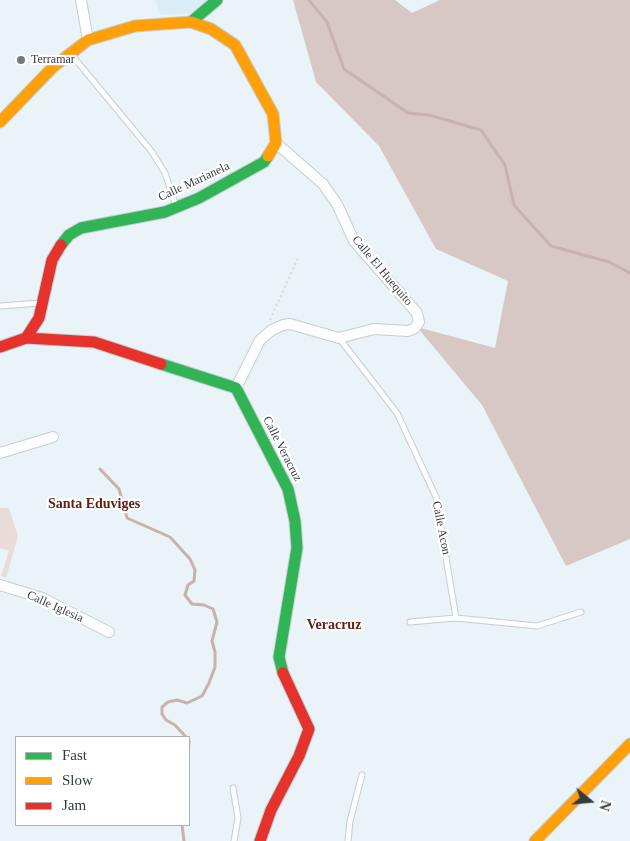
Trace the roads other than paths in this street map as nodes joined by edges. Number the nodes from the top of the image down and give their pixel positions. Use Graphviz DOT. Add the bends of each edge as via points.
graph roads {
  1 [pos="81,0"];
  2 [pos="218,0"];
  3 [pos="191,22"];
  4 [pos="88,40"];
  5 [pos="71,54"];
  6 [pos="0,122"];
  7 [pos="276,143"];
  8 [pos="177,207"];
  9 [pos="41,302"];
  10 [pos="0,306"];
  11 [pos="26,338"];
  12 [pos="339,338"];
  13 [pos="0,347"];
  14 [pos="236,388"];
  15 [pos="53,437"];
  16 [pos="0,453"];
  17 [pos="0,586"];
  18 [pos="581,612"];
  19 [pos="456,618"];
  20 [pos="410,622"];
  21 [pos="109,632"];
  22 [pos="630,744"];
  23 [pos="362,775"];
  24 [pos="234,788"];
  25 [pos="234,841"];
  26 [pos="260,841"];
  27 [pos="348,841"];
  28 [pos="535,841"];
  1 -- 4 [label="street"];
  2 -- 3 [label="street"];
  3 -- 4 [label="street" via="135,26"];
  3 -- 7 [label="street" via="211,29 236,45 274,114"];
  4 -- 5 [label="street"];
  5 -- 6 [label="street" via="53,67"];
  5 -- 8 [label="lane" via="152,152 165,174"];
  7 -- 8 [label="street, Calle Marianela" via="264,162"];
  7 -- 12 [label="street, Calle El Huequito" via="323,184 337,204 354,241 419,317 415,328 408,331 374,329"];
  8 -- 9 [label="street, Calle Marianela" via="81,228 70,234 52,260"];
  9 -- 10 [label="lane"];
  9 -- 11 [label="street, Calle Marianela" via="39,318"];
  11 -- 13 [label="street"];
  11 -- 14 [label="street" via="94,342"];
  12 -- 14 [label="street" via="290,324 272,330 260,340"];
  12 -- 19 [label="lane, Calle Acon" via="397,413 436,497"];
  14 -- 26 [label="street, Calle Veracruz" via="288,489 297,548 279,657 308,729"];
  15 -- 16 [label="street"];
  17 -- 21 [label="street, Calle Iglesia" via="42,598"];
  18 -- 19 [label="lane" via="537,626"];
  19 -- 20 [label="lane"];
  22 -- 28 [label="street"];
  23 -- 27 [label="lane"];
  24 -- 25 [label="lane" via="238,818"];
}
